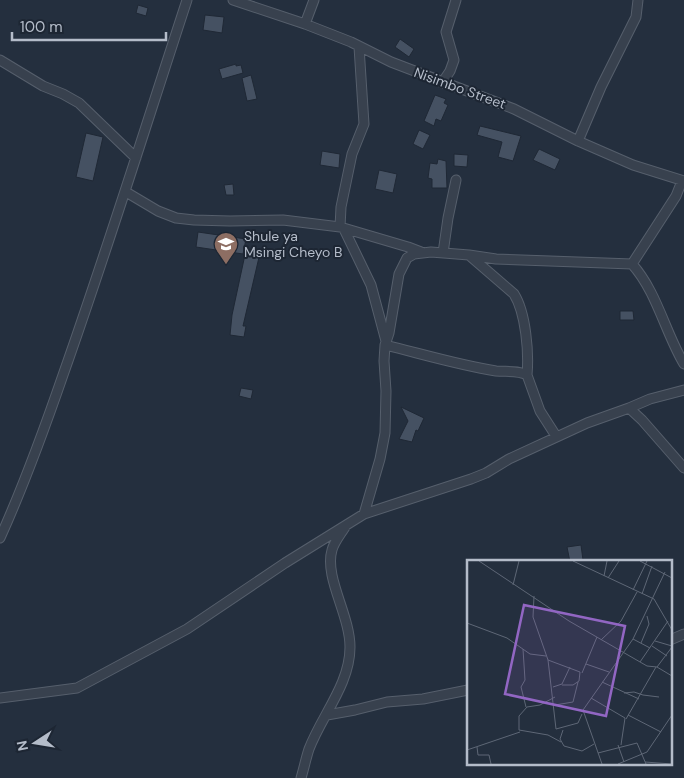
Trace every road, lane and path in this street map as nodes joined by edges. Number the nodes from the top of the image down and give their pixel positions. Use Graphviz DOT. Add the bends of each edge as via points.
graph roads {
  1 [pos="187,0"];
  2 [pos="233,0"];
  3 [pos="314,0"];
  4 [pos="456,0"];
  5 [pos="638,0"];
  6 [pos="305,24"];
  7 [pos="359,47"];
  8 [pos="0,60"];
  9 [pos="442,83"];
  10 [pos="578,141"];
  11 [pos="136,158"];
  12 [pos="456,180"];
  13 [pos="683,181"];
  14 [pos="126,192"];
  15 [pos="342,228"];
  16 [pos="421,252"];
  17 [pos="443,253"];
  18 [pos="469,255"];
  19 [pos="632,264"];
  20 [pos="386,343"];
  21 [pos="684,364"];
  22 [pos="527,375"];
  23 [pos="684,390"];
  24 [pos="629,408"];
  25 [pos="556,436"];
  26 [pos="684,468"];
  27 [pos="364,514"];
  28 [pos="347,524"];
  29 [pos="0,538"];
  30 [pos="684,634"];
  31 [pos="672,639"];
  32 [pos="467,690"];
  33 [pos="0,698"];
  34 [pos="327,715"];
  35 [pos="301,778"];
  1 -- 11 [label="street"];
  2 -- 6 [label="street, Nisimbo Street"];
  3 -- 6 [label="street"];
  4 -- 9 [label="street" via="446,32 454,60"];
  5 -- 10 [label="street" via="636,16"];
  6 -- 7 [label="street, Nisimbo Street"];
  7 -- 9 [label="street, Nisimbo Street"];
  7 -- 15 [label="street" via="364,124 348,168 341,207"];
  8 -- 11 [label="street" via="78,103"];
  9 -- 10 [label="street, Nisimbo Street" via="514,108"];
  10 -- 13 [label="street, Nisimbo Street" via="633,165"];
  11 -- 14 [label="street"];
  12 -- 17 [label="street"];
  13 -- 19 [label="street"];
  14 -- 15 [label="street" via="176,218 283,220"];
  14 -- 29 [label="street" via="47,424"];
  15 -- 16 [label="street"];
  15 -- 20 [label="street" via="371,285"];
  16 -- 17 [label="street"];
  16 -- 20 [label="street" via="406,258 399,274"];
  17 -- 18 [label="street"];
  18 -- 19 [label="street" via="496,259"];
  18 -- 22 [label="street" via="519,302 528,360"];
  19 -- 21 [label="street" via="648,288"];
  20 -- 22 [label="street" via="455,364"];
  20 -- 27 [label="street" via="384,433"];
  22 -- 25 [label="street" via="540,411"];
  23 -- 24 [label="street"];
  24 -- 25 [label="street"];
  24 -- 26 [label="street"];
  25 -- 27 [label="street" via="471,479"];
  27 -- 28 [label="street"];
  28 -- 33 [label="street" via="187,629 78,688"];
  28 -- 34 [label="street" via="336,540 330,568 346,618 350,652 346,671"];
  30 -- 31 [label="street"];
  32 -- 34 [label="street"];
  34 -- 35 [label="street" via="310,748"];
}
